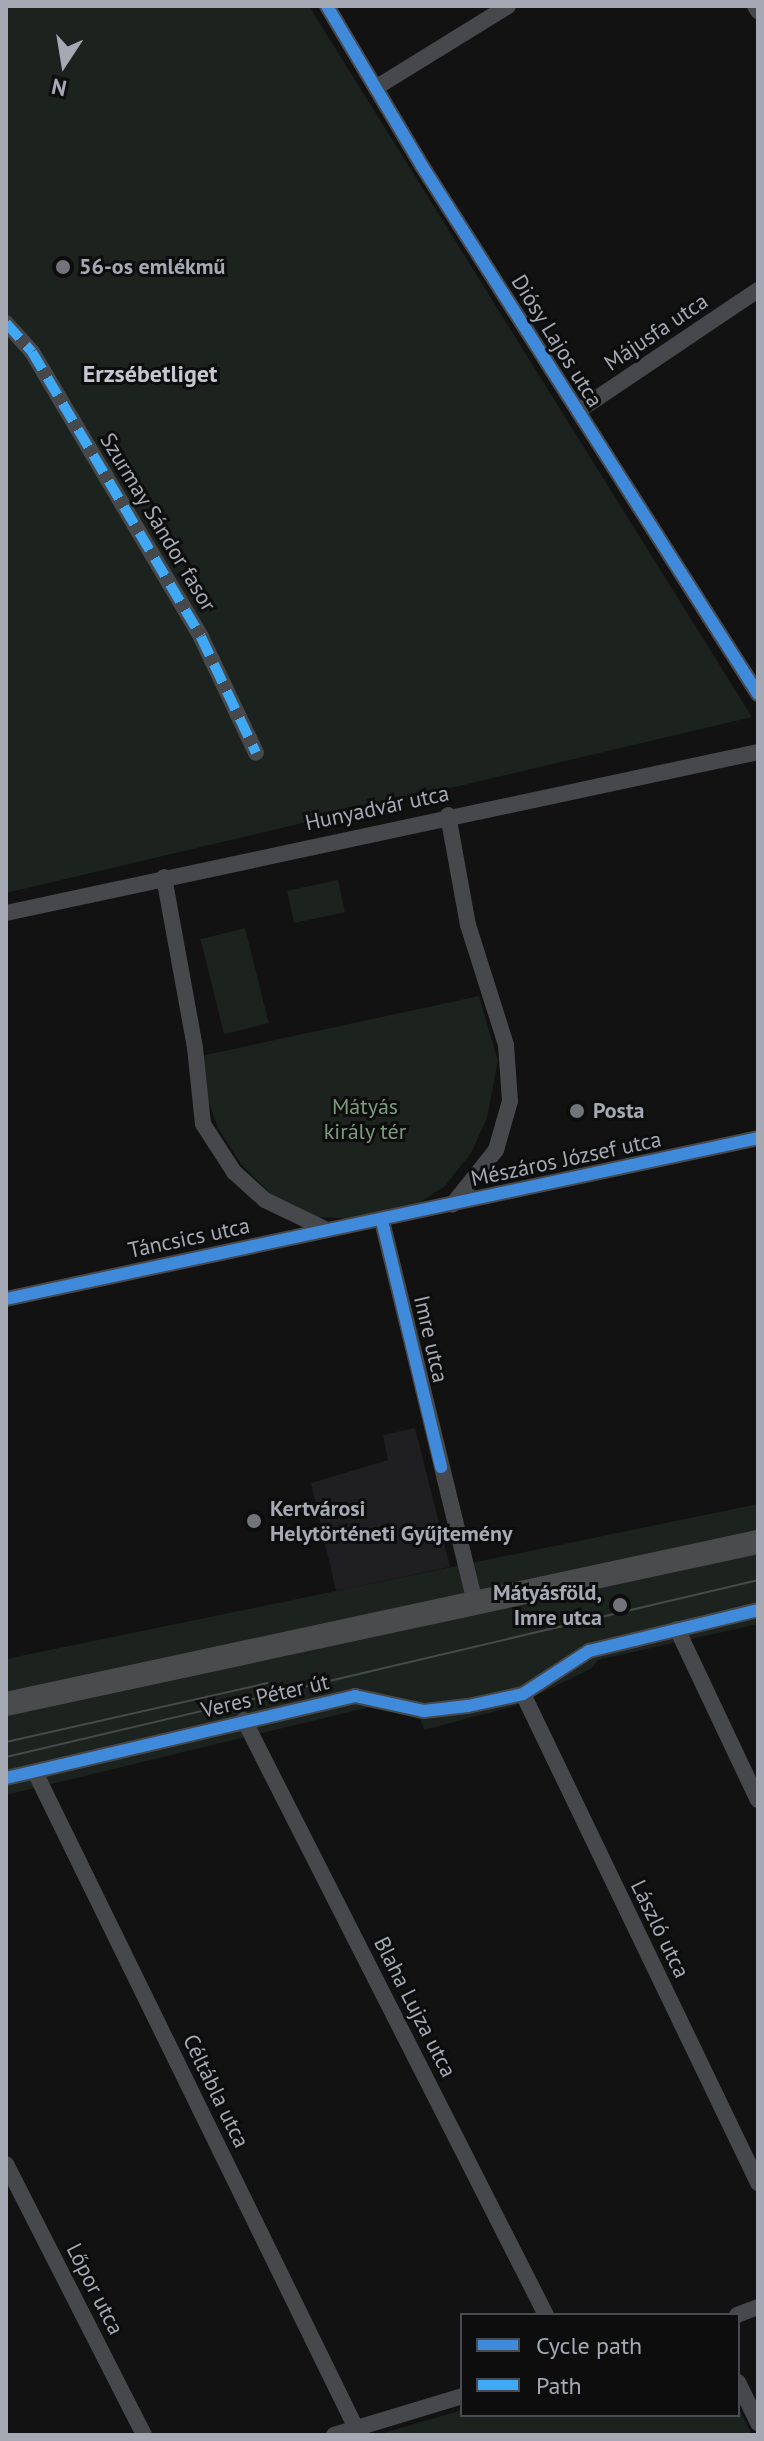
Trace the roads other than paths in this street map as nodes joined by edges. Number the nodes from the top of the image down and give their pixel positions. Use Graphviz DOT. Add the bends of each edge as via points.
graph roads {
  1 [pos="327,6"];
  2 [pos="508,6"];
  3 [pos="755,6"];
  4 [pos="758,11"];
  5 [pos="377,87"];
  6 [pos="758,290"];
  7 [pos="6,323"];
  8 [pos="578,411"];
  9 [pos="758,694"];
  10 [pos="758,752"];
  11 [pos="256,753"];
  12 [pos="448,815"];
  13 [pos="164,877"];
  14 [pos="6,913"];
  15 [pos="758,1138"];
  16 [pos="452,1205"];
  17 [pos="382,1221"];
  18 [pos="325,1229"];
  19 [pos="6,1299"];
  20 [pos="758,1542"];
  21 [pos="475,1603"];
  22 [pos="758,1610"];
  23 [pos="677,1629"];
  24 [pos="523,1694"];
  25 [pos="6,1704"];
  26 [pos="244,1720"];
  27 [pos="35,1772"];
  28 [pos="6,1778"];
  29 [pos="758,1800"];
  30 [pos="6,2164"];
  31 [pos="758,2183"];
  32 [pos="545,2313"];
  33 [pos="740,2386"];
  34 [pos="460,2397"];
  35 [pos="758,2423"];
  36 [pos="356,2428"];
  37 [pos="144,2435"];
  38 [pos="334,2435"];
  1 -- 5 [label="street, Diósy Lajos utca"];
  2 -- 5 [label="street"];
  3 -- 4 [label="street"];
  5 -- 8 [label="street, Diósy Lajos utca"];
  6 -- 8 [label="street, Májusfa utca"];
  7 -- 11 [label="street, Szurmay Sándor fasor" via="32,352 201,637"];
  8 -- 9 [label="street, Diósy Lajos utca"];
  10 -- 12 [label="street, Hunyadvár utca"];
  12 -- 13 [label="street, Hunyadvár utca"];
  12 -- 16 [label="street" via="468,925 506,1045 510,1101 496,1150"];
  13 -- 14 [label="street, Hunyadvár utca"];
  13 -- 18 [label="street" via="203,1124 234,1172 265,1200"];
  15 -- 16 [label="street, Mészáros József utca"];
  16 -- 17 [label="street, Mészáros József utca"];
  17 -- 18 [label="street, Táncsics utca"];
  17 -- 21 [label="street, Imre utca"];
  18 -- 19 [label="street, Táncsics utca"];
  20 -- 21 [label="main road, Veres Péter út"];
  21 -- 25 [label="main road, Veres Péter út"];
  22 -- 23 [label="street, Veres Péter út"];
  23 -- 24 [label="street, Veres Péter út" via="589,1651"];
  23 -- 29 [label="street"];
  24 -- 26 [label="street, Veres Péter út" via="424,1711 355,1696"];
  24 -- 31 [label="street, László utca"];
  26 -- 27 [label="street, Veres Péter út"];
  26 -- 32 [label="street, Blaha Lujza utca"];
  27 -- 28 [label="street, Veres Péter út"];
  27 -- 36 [label="street, Céltábla utca"];
  30 -- 37 [label="street, Lőpor utca"];
  33 -- 35 [label="street"];
  34 -- 36 [label="street"];
  36 -- 38 [label="street"];
}
